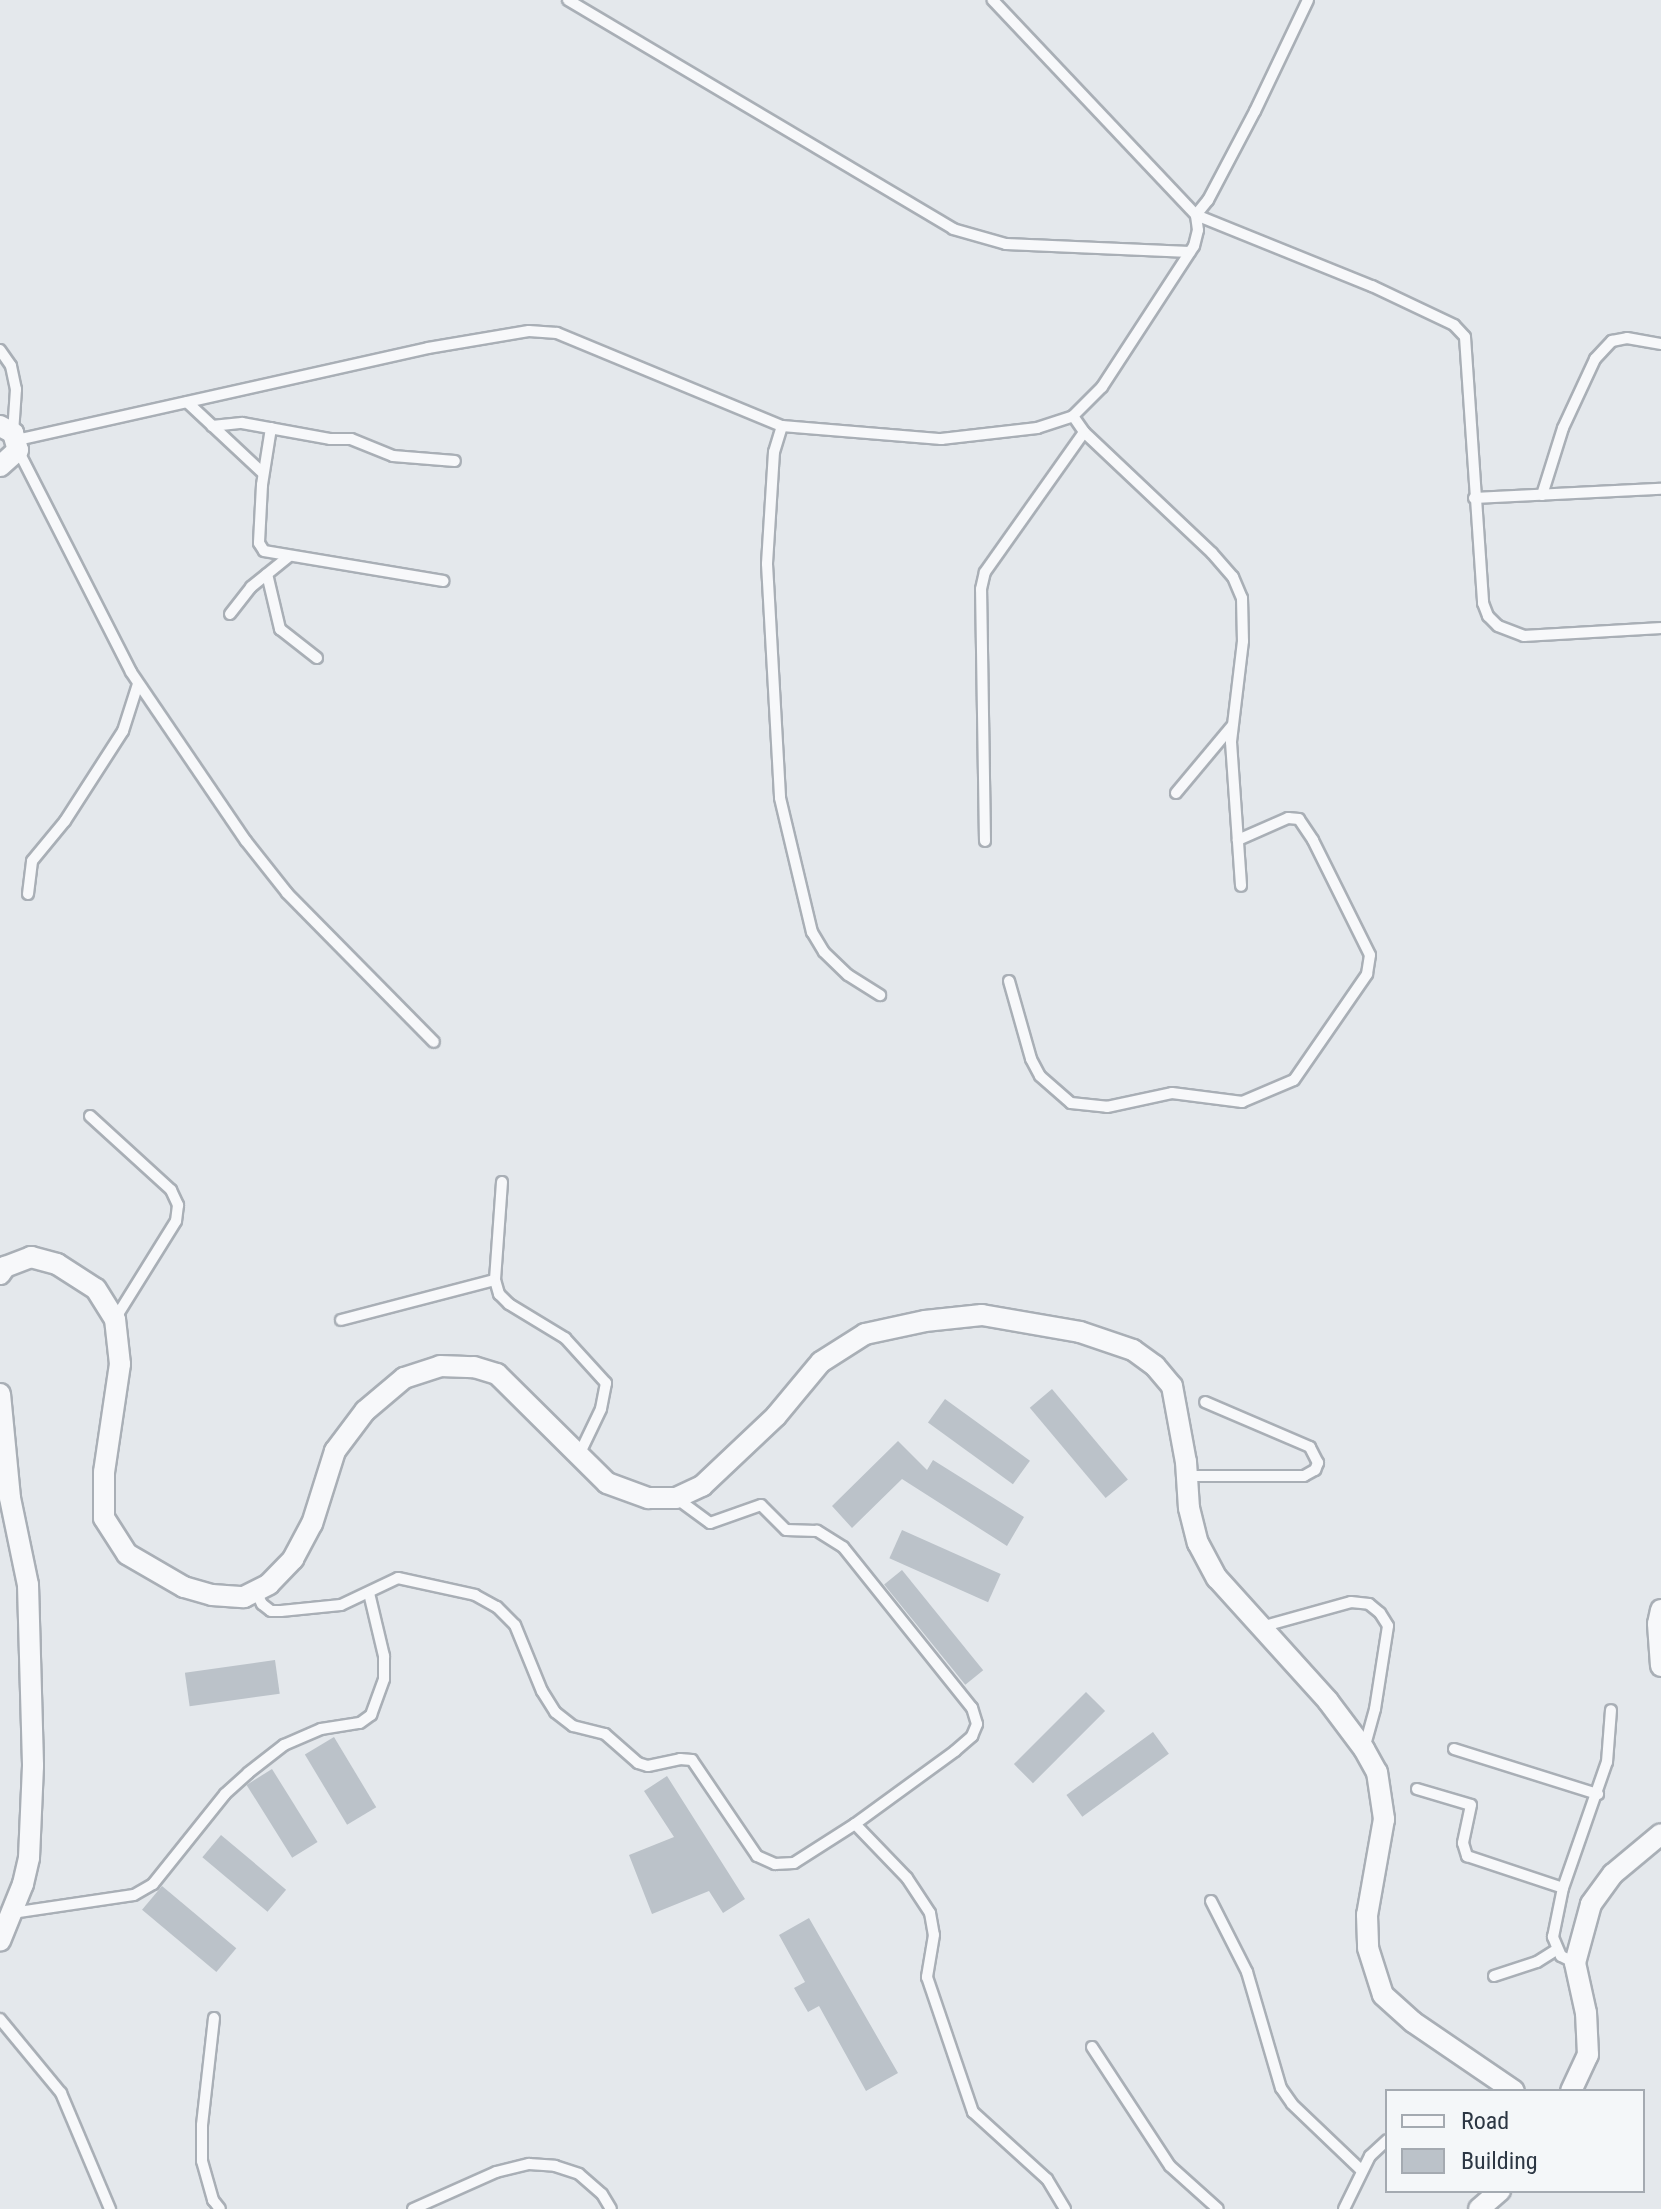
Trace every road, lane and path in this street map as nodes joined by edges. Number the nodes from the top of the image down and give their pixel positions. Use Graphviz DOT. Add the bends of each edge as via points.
graph roads {
  1 [pos="568,0"];
  2 [pos="993,0"];
  3 [pos="1308,0"];
  4 [pos="1196,215"];
  5 [pos="1190,252"];
  6 [pos="1661,344"];
  7 [pos="0,350"];
  8 [pos="187,402"];
  9 [pos="1073,416"];
  10 [pos="212,426"];
  11 [pos="782,426"];
  12 [pos="271,428"];
  13 [pos="1084,432"];
  14 [pos="12,437"];
  15 [pos="455,461"];
  16 [pos="0,466"];
  17 [pos="263,473"];
  18 [pos="1661,489"];
  19 [pos="1542,495"];
  20 [pos="1474,498"];
  21 [pos="288,557"];
  22 [pos="267,574"];
  23 [pos="444,581"];
  24 [pos="230,614"];
  25 [pos="1661,628"];
  26 [pos="317,658"];
  27 [pos="138,684"];
  28 [pos="1232,726"];
  29 [pos="1176,793"];
  30 [pos="1238,840"];
  31 [pos="985,841"];
  32 [pos="1241,886"];
  33 [pos="28,894"];
  34 [pos="1009,981"];
  35 [pos="880,995"];
  36 [pos="434,1042"];
  37 [pos="90,1116"];
  38 [pos="502,1182"];
  39 [pos="0,1274"];
  40 [pos="495,1280"];
  41 [pos="115,1319"];
  42 [pos="341,1320"];
  43 [pos="0,1394"];
  44 [pos="1205,1402"];
  45 [pos="579,1455"];
  46 [pos="1187,1476"];
  47 [pos="676,1498"];
  48 [pos="257,1593"];
  49 [pos="369,1593"];
  50 [pos="1661,1610"];
  51 [pos="1259,1628"];
  52 [pos="1660,1642"];
  53 [pos="1661,1666"];
  54 [pos="1611,1710"];
  55 [pos="1364,1749"];
  56 [pos="1454,1749"];
  57 [pos="1417,1789"];
  58 [pos="1598,1794"];
  59 [pos="855,1824"];
  60 [pos="1661,1834"];
  61 [pos="1563,1888"];
  62 [pos="1211,1901"];
  63 [pos="10,1914"];
  64 [pos="0,1941"];
  65 [pos="1556,1950"];
  66 [pos="1575,1963"];
  67 [pos="1494,1976"];
  68 [pos="214,2018"];
  69 [pos="0,2019"];
  70 [pos="1092,2047"];
  71 [pos="1511,2089"];
  72 [pos="1572,2089"];
  73 [pos="1385,2142"];
  74 [pos="1361,2170"];
  75 [pos="1498,2193"];
  76 [pos="110,2209"];
  77 [pos="220,2209"];
  78 [pos="413,2209"];
  79 [pos="611,2209"];
  80 [pos="1065,2209"];
  81 [pos="1218,2209"];
  82 [pos="1344,2209"];
  83 [pos="1479,2209"];
  1 -- 5 [label="lane" via="953,229 1006,244"];
  2 -- 4 [label="lane"];
  3 -- 4 [label="lane" via="1241,138"];
  4 -- 5 [label="lane" via="1198,230"];
  4 -- 20 [label="lane" via="1454,325 1465,337 1468,354"];
  5 -- 9 [label="lane" via="1102,387"];
  6 -- 19 [label="lane" via="1612,341 1595,359 1559,438"];
  7 -- 14 [label="lane" via="11,366 16,389"];
  8 -- 10 [label="lane"];
  8 -- 11 [label="lane" via="529,331 557,333"];
  8 -- 14 [label="lane"];
  9 -- 11 [label="lane" via="1037,428 941,439"];
  9 -- 13 [label="lane"];
  10 -- 12 [label="lane" via="229,422"];
  10 -- 17 [label="lane"];
  11 -- 35 [label="lane" via="774,452 767,564 780,798 812,932 848,975"];
  12 -- 15 [label="lane" via="351,439 393,456"];
  12 -- 17 [label="lane"];
  13 -- 28 [label="lane" via="1233,577 1242,598 1243,641"];
  13 -- 31 [label="lane" via="985,572"];
  14 -- 16 [label="street"];
  14 -- 27 [label="lane"];
  17 -- 21 [label="lane" via="259,543 264,551"];
  18 -- 19 [label="lane"];
  19 -- 20 [label="lane"];
  20 -- 25 [label="lane" via="1483,603 1498,626 1524,636"];
  21 -- 22 [label="lane"];
  21 -- 23 [label="lane"];
  22 -- 24 [label="lane"];
  22 -- 26 [label="lane" via="280,629"];
  27 -- 33 [label="lane" via="123,731 32,861"];
  27 -- 36 [label="lane" via="287,893"];
  28 -- 29 [label="lane"];
  28 -- 30 [label="lane"];
  30 -- 32 [label="lane"];
  30 -- 34 [label="lane" via="1288,818 1299,819 1370,955 1367,974 1294,1080 1242,1102 1172,1093 1107,1107 1071,1103 1040,1076 1031,1059"];
  37 -- 41 [label="lane" via="171,1190 178,1205 176,1221"];
  38 -- 40 [label="lane"];
  39 -- 41 [label="street" via="31,1257 57,1264 96,1289"];
  40 -- 42 [label="lane"];
  40 -- 45 [label="lane" via="509,1304 565,1338 606,1383 601,1409"];
  41 -- 48 [label="street" via="120,1364 104,1472 104,1518 127,1554 184,1587 212,1595"];
  43 -- 63 [label="street" via="10,1498 28,1585 33,1766 29,1858"];
  44 -- 46 [label="lane" via="1303,1443 1315,1451 1318,1463 1304,1476"];
  45 -- 47 [label="street" via="607,1483 625,1492"];
  45 -- 48 [label="street" via="497,1374 440,1366 404,1378 365,1411 335,1451 312,1524 293,1559"];
  46 -- 47 [label="street" via="1172,1386 1155,1366 1133,1350 1080,1332 982,1315 865,1334 821,1362 776,1416 702,1486"];
  46 -- 51 [label="street" via="1198,1543 1217,1578"];
  47 -- 59 [label="lane" via="710,1523 761,1505 786,1530 817,1531 843,1547 972,1708 977,1724 972,1736"];
  48 -- 49 [label="lane" via="271,1611 341,1605"];
  49 -- 59 [label="lane" via="398,1578 475,1595 497,1607 515,1625 555,1712 573,1726 605,1734 638,1763 692,1760 757,1856 775,1864 794,1863"];
  49 -- 63 [label="lane" via="384,1656 384,1679 371,1715 284,1745 225,1794 153,1884 134,1895"];
  50 -- 52 [label="street"];
  51 -- 55 [label="street" via="1328,1701"];
  51 -- 55 [label="lane" via="1351,1602 1369,1604 1380,1613 1388,1626"];
  52 -- 53 [label="street"];
  54 -- 58 [label="lane"];
  55 -- 71 [label="street" via="1377,1772 1384,1819 1367,1915 1375,1979 1394,2007"];
  56 -- 58 [label="lane"];
  57 -- 61 [label="lane" via="1471,1805 1463,1843 1467,1856"];
  58 -- 61 [label="lane"];
  59 -- 80 [label="lane" via="907,1878 930,1913 934,1935 927,1977 973,2112 1047,2179"];
  60 -- 66 [label="street" via="1600,1888"];
  61 -- 65 [label="lane" via="1553,1937"];
  62 -- 74 [label="lane" via="1247,1972 1281,2088"];
  63 -- 64 [label="street"];
  65 -- 66 [label="lane"];
  65 -- 67 [label="lane"];
  66 -- 72 [label="street" via="1588,2055"];
  68 -- 77 [label="lane" via="202,2161"];
  69 -- 76 [label="lane" via="61,2093"];
  70 -- 81 [label="lane" via="1170,2166"];
  73 -- 74 [label="lane"];
  74 -- 82 [label="lane"];
  75 -- 83 [label="street"];
  78 -- 79 [label="lane" via="496,2172 529,2164 579,2174"];
}
